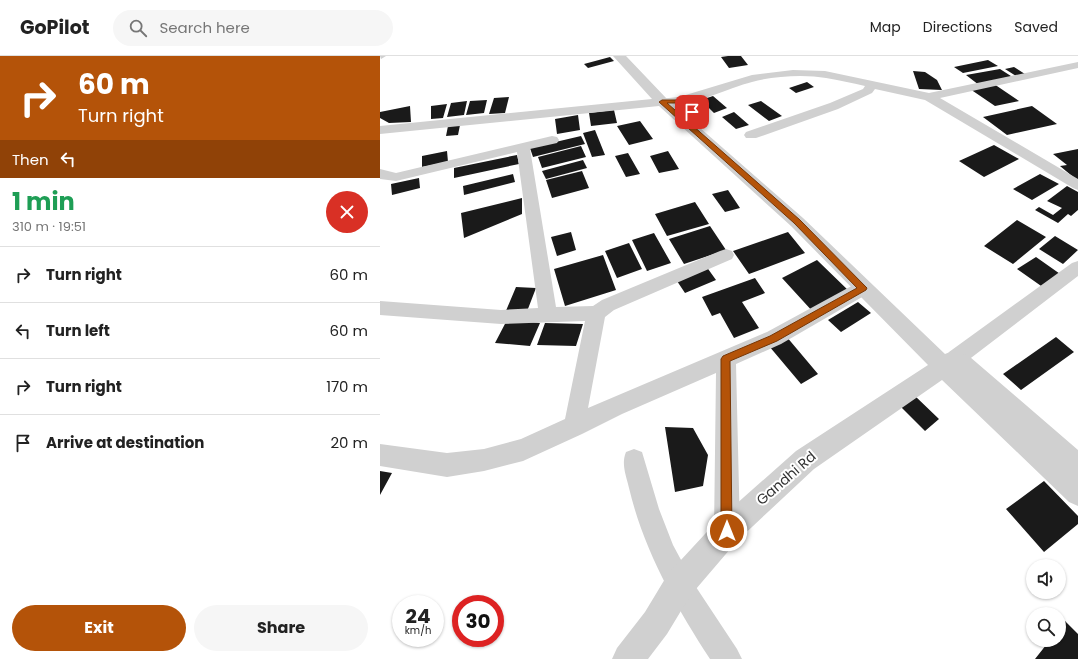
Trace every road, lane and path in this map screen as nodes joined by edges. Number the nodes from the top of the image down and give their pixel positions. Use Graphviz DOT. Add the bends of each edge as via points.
graph roads {
  1 [pos="619,56"];
  2 [pos="635,56"];
  3 [pos="1078,65"];
  4 [pos="872,84"];
  5 [pos="929,97"];
  6 [pos="671,101"];
  7 [pos="380,131"];
  8 [pos="752,134"];
  9 [pos="552,140"];
  10 [pos="523,147"];
  11 [pos="380,173"];
  12 [pos="1078,186"];
  13 [pos="726,255"];
  14 [pos="1078,267"];
  15 [pos="863,288"];
  16 [pos="380,308"];
  17 [pos="596,313"];
  18 [pos="548,315"];
  19 [pos="726,359"];
  20 [pos="950,363"];
  21 [pos="574,427"];
  22 [pos="380,455"];
  23 [pos="634,460"];
  24 [pos="1078,467"];
  25 [pos="1078,492"];
  26 [pos="727,531"];
  27 [pos="679,585"];
  28 [pos="628,659"];
  29 [pos="727,659"];
  1 -- 6 [label="street"];
  2 -- 6 [label="street"];
  3 -- 5 [label="street"];
  4 -- 5 [label="street"];
  4 -- 6 [label="street" via="825,74 793,73 752,78"];
  4 -- 8 [label="street" via="868,91 834,106"];
  5 -- 12 [label="street"];
  6 -- 7 [label="street"];
  6 -- 15 [label="street"];
  6 -- 20 [label="street" via="804,212"];
  9 -- 10 [label="street"];
  10 -- 11 [label="street" via="396,176 385,176"];
  10 -- 18 [label="street"];
  13 -- 17 [label="street" via="608,305"];
  14 -- 20 [label="street"];
  15 -- 19 [label="street" via="774,338"];
  15 -- 20 [label="street"];
  16 -- 18 [label="street" via="501,317"];
  17 -- 18 [label="street"];
  17 -- 21 [label="street"];
  19 -- 21 [label="street" via="614,406"];
  19 -- 26 [label="street"];
  20 -- 24 [label="street"];
  20 -- 25 [label="street"];
  20 -- 26 [label="street, Gandhi Rd" via="805,460"];
  21 -- 22 [label="street" via="523,450 484,460 447,465"];
  23 -- 27 [label="street" via="642,496 655,534"];
  26 -- 27 [label="street, Gandhi Rd"];
  27 -- 28 [label="street, Gandhi Rd" via="656,623"];
  27 -- 29 [label="street"];
}
